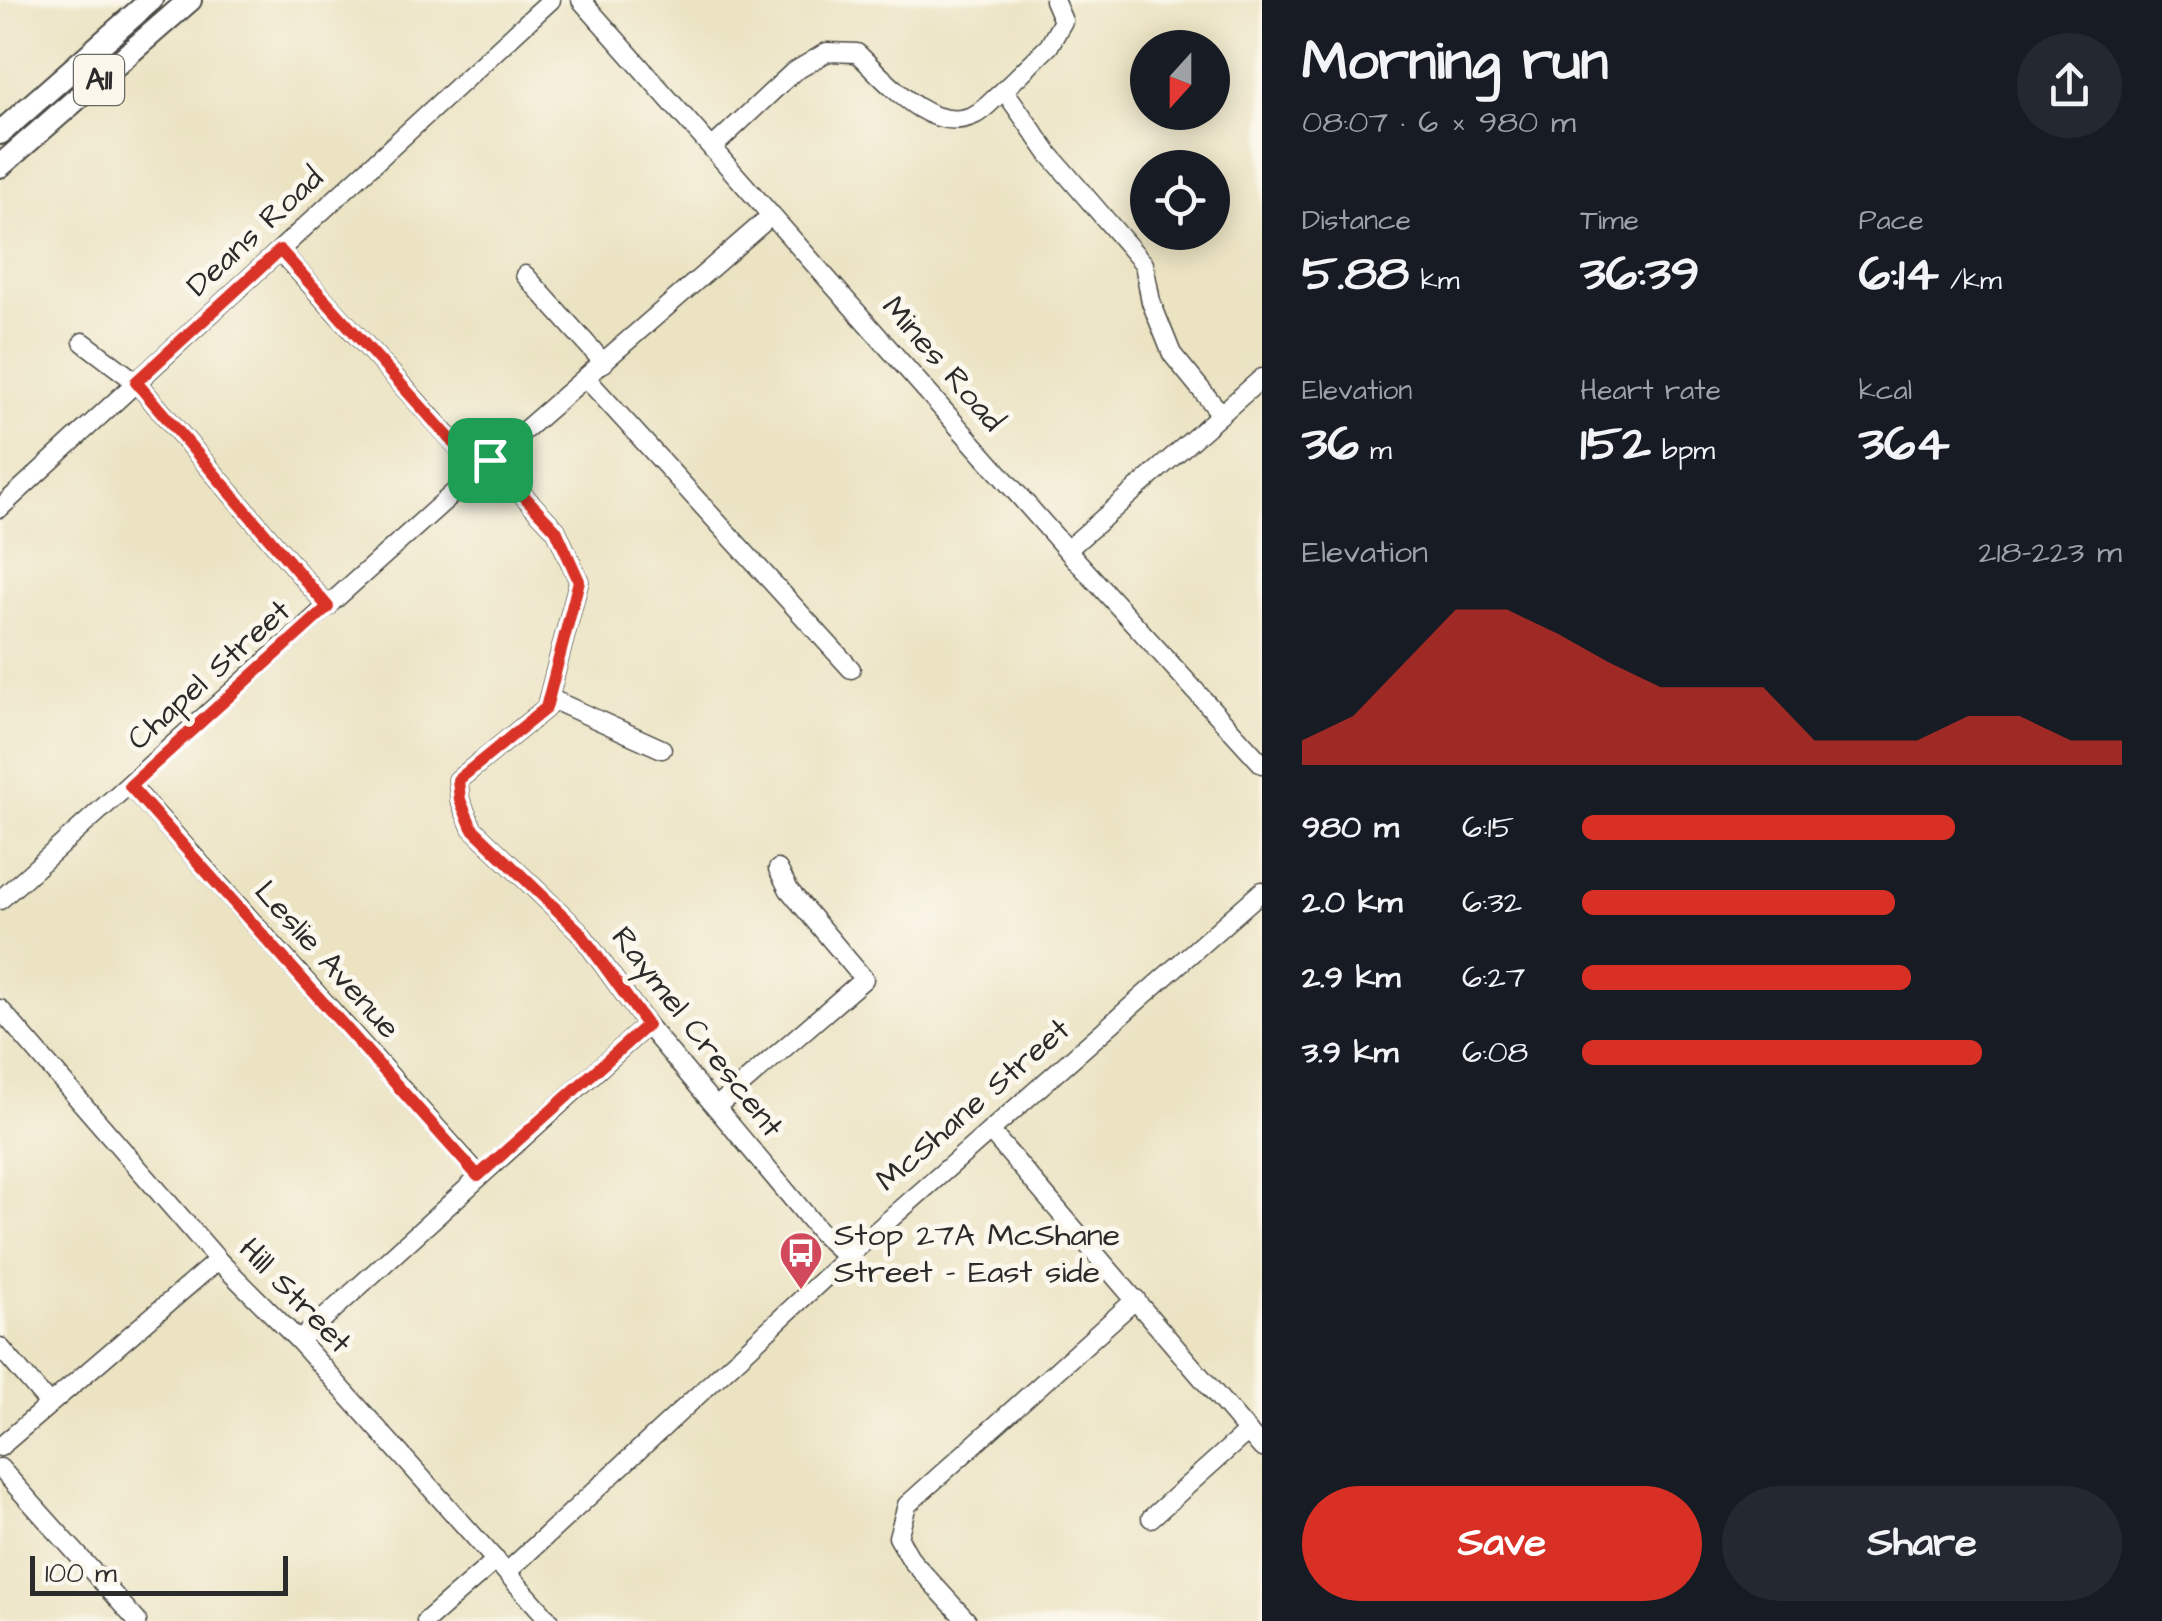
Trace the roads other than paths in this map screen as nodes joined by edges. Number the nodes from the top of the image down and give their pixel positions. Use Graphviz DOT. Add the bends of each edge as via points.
graph roads {
  1 [pos="150,0"];
  2 [pos="551,0"];
  3 [pos="581,0"];
  4 [pos="1054,0"];
  5 [pos="183,2"];
  6 [pos="1004,90"];
  7 [pos="0,133"];
  8 [pos="712,148"];
  9 [pos="0,166"];
  10 [pos="772,215"];
  11 [pos="280,250"];
  12 [pos="525,275"];
  13 [pos="83,342"];
  14 [pos="604,363"];
  15 [pos="586,378"];
  16 [pos="1262,378"];
  17 [pos="136,382"];
  18 [pos="1221,414"];
  19 [pos="484,465"];
  20 [pos="0,508"];
  21 [pos="1067,550"];
  22 [pos="328,607"];
  23 [pos="851,669"];
  24 [pos="549,698"];
  25 [pos="662,749"];
  26 [pos="1262,764"];
  27 [pos="130,786"];
  28 [pos="778,869"];
  29 [pos="0,900"];
  30 [pos="1258,903"];
  31 [pos="0,1009"];
  32 [pos="647,1025"];
  33 [pos="716,1106"];
  34 [pos="990,1130"];
  35 [pos="478,1176"];
  36 [pos="847,1257"];
  37 [pos="218,1260"];
  38 [pos="1136,1299"];
  39 [pos="299,1341"];
  40 [pos="0,1347"];
  41 [pos="49,1404"];
  42 [pos="1248,1432"];
  43 [pos="0,1448"];
  44 [pos="1262,1448"];
  45 [pos="0,1468"];
  46 [pos="1151,1518"];
  47 [pos="501,1566"];
  48 [pos="137,1621"];
  49 [pos="426,1621"];
  50 [pos="550,1621"];
  51 [pos="967,1621"];
  1 -- 7 [label="main road, A11"];
  2 -- 11 [label="street, Deans Road"];
  3 -- 8 [label="street, Mines Road"];
  4 -- 6 [label="street" via="1063,21 1049,46"];
  5 -- 9 [label="main road, A11"];
  6 -- 8 [label="street" via="974,115 951,119 920,110 857,52 827,52 792,73"];
  6 -- 18 [label="street" via="1048,154 1144,264 1172,354"];
  8 -- 10 [label="street, Mines Road"];
  10 -- 14 [label="street, Chapel Street"];
  10 -- 21 [label="street, Mines Road"];
  11 -- 17 [label="street, Deans Road"];
  11 -- 19 [label="street, Raymel Crescent"];
  12 -- 14 [label="street"];
  13 -- 17 [label="street"];
  14 -- 15 [label="street, Chapel Street"];
  15 -- 19 [label="street, Chapel Street"];
  15 -- 23 [label="street"];
  16 -- 18 [label="street"];
  17 -- 20 [label="street, Deans Road"];
  17 -- 22 [label="street"];
  18 -- 21 [label="street"];
  19 -- 22 [label="street, Chapel Street"];
  19 -- 24 [label="street, Raymel Crescent" via="556,530 579,581"];
  21 -- 26 [label="street, Mines Road"];
  22 -- 27 [label="street, Chapel Street"];
  24 -- 25 [label="street"];
  24 -- 32 [label="street, Raymel Crescent" via="534,720 458,780 460,800 472,828 579,931"];
  27 -- 29 [label="street, Chapel Street"];
  27 -- 35 [label="street, Leslie Avenue"];
  28 -- 33 [label="street" via="864,979"];
  30 -- 34 [label="street, McShane Street"];
  31 -- 37 [label="street, Hill Street"];
  32 -- 33 [label="street, Raymel Crescent"];
  32 -- 35 [label="street"];
  33 -- 36 [label="street, Raymel Crescent"];
  34 -- 36 [label="street, McShane Street"];
  34 -- 38 [label="street"];
  35 -- 39 [label="street"];
  36 -- 47 [label="street, McShane Street"];
  37 -- 39 [label="street, Hill Street"];
  37 -- 41 [label="street"];
  38 -- 42 [label="street"];
  38 -- 51 [label="street" via="907,1504 898,1537"];
  39 -- 47 [label="street, Hill Street"];
  40 -- 41 [label="street"];
  41 -- 43 [label="street"];
  42 -- 44 [label="street"];
  42 -- 46 [label="street"];
  45 -- 48 [label="street"];
  47 -- 49 [label="street, McShane Street"];
  47 -- 50 [label="street, Hill Street"];
}
